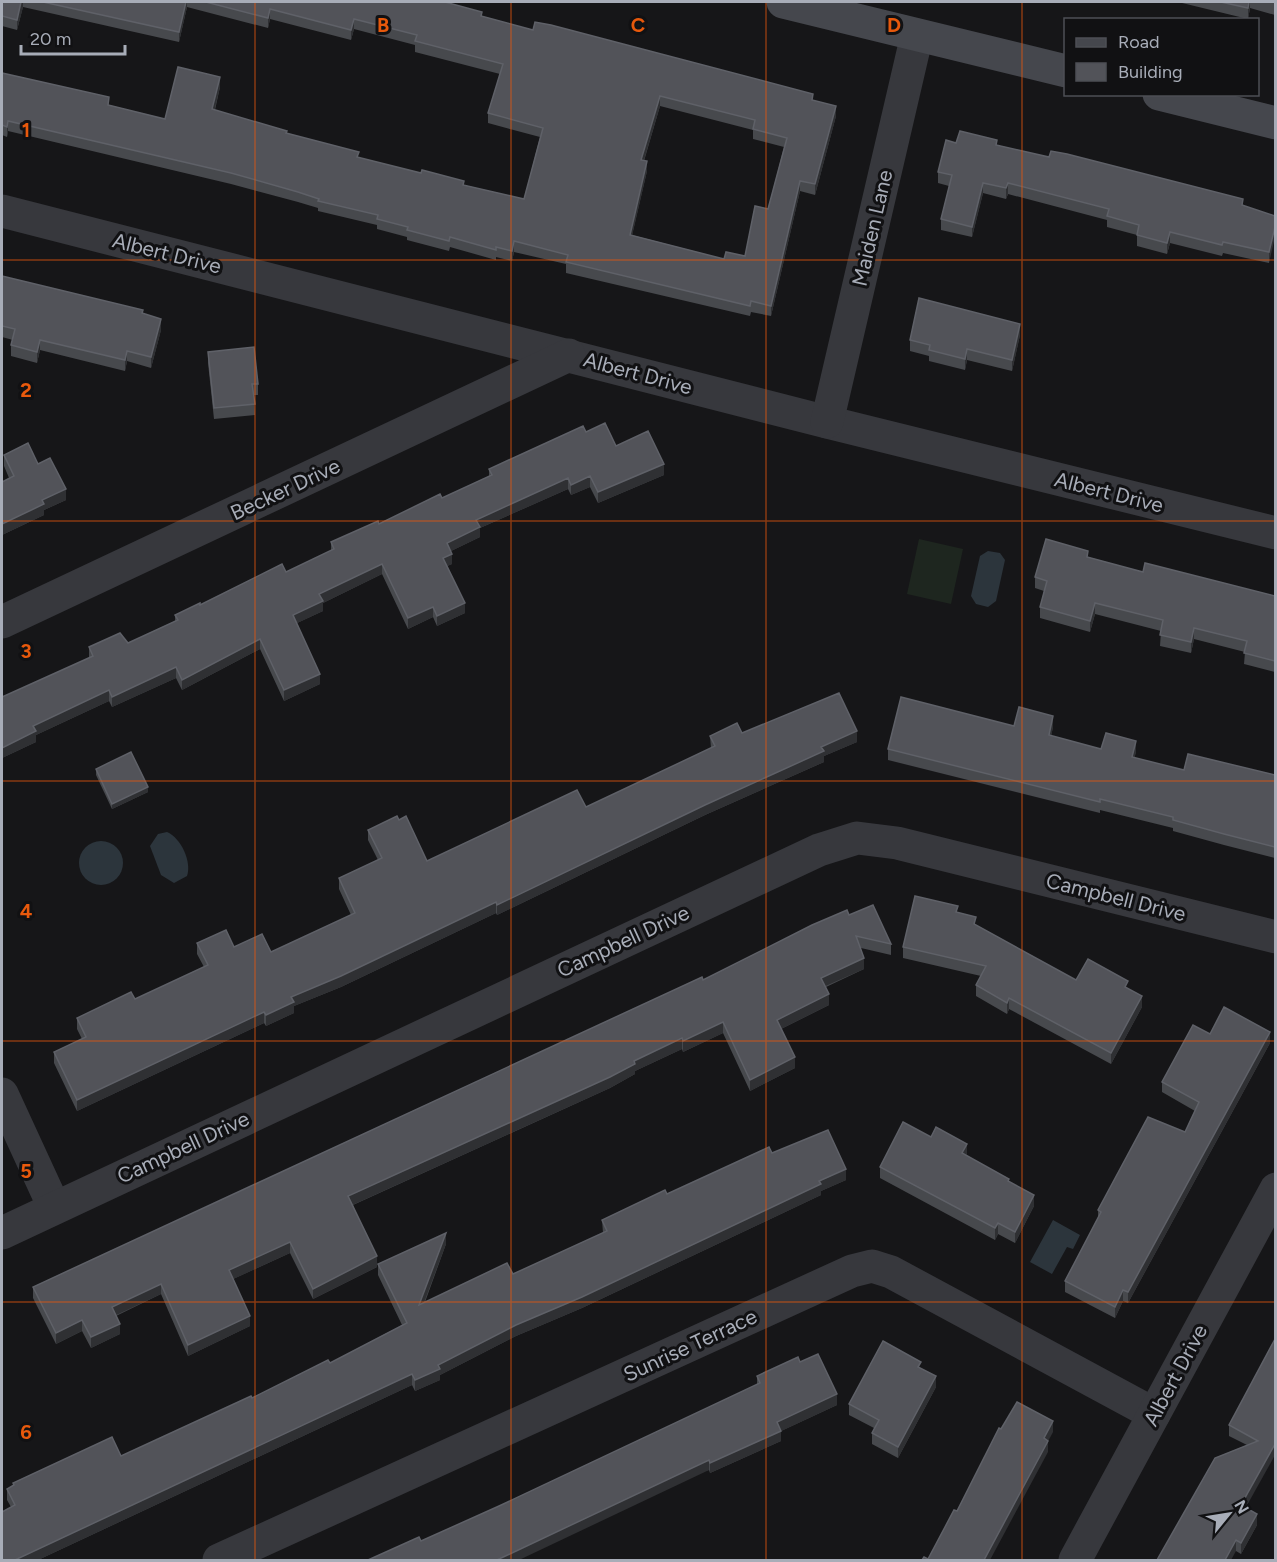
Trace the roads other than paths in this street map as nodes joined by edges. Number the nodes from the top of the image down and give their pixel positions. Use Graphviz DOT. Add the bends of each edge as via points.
graph roads {
  1 [pos="783,2"];
  2 [pos="918,35"];
  3 [pos="1064,71"];
  4 [pos="1167,96"];
  5 [pos="1275,123"];
  6 [pos="2,211"];
  7 [pos="569,355"];
  8 [pos="827,422"];
  9 [pos="1275,533"];
  10 [pos="2,622"];
  11 [pos="1275,937"];
  12 [pos="2,1094"];
  13 [pos="1275,1189"];
  14 [pos="54,1207"];
  15 [pos="2,1233"];
  16 [pos="1154,1414"];
  17 [pos="219,1560"];
  18 [pos="1075,1560"];
  1 -- 2 [label="street"];
  2 -- 3 [label="street"];
  2 -- 8 [label="street, Maiden Lane"];
  4 -- 5 [label="street"];
  6 -- 7 [label="street, Albert Drive"];
  7 -- 8 [label="street, Albert Drive"];
  7 -- 10 [label="street, Becker Drive"];
  8 -- 9 [label="street, Albert Drive"];
  11 -- 14 [label="street, Campbell Drive" via="897,843 857,838 819,850"];
  12 -- 14 [label="street"];
  13 -- 16 [label="street, Albert Drive"];
  14 -- 15 [label="street, Campbell Drive"];
  16 -- 17 [label="street, Sunrise Terrace" via="891,1272 872,1266 852,1271"];
  16 -- 18 [label="street, Albert Drive"];
}
